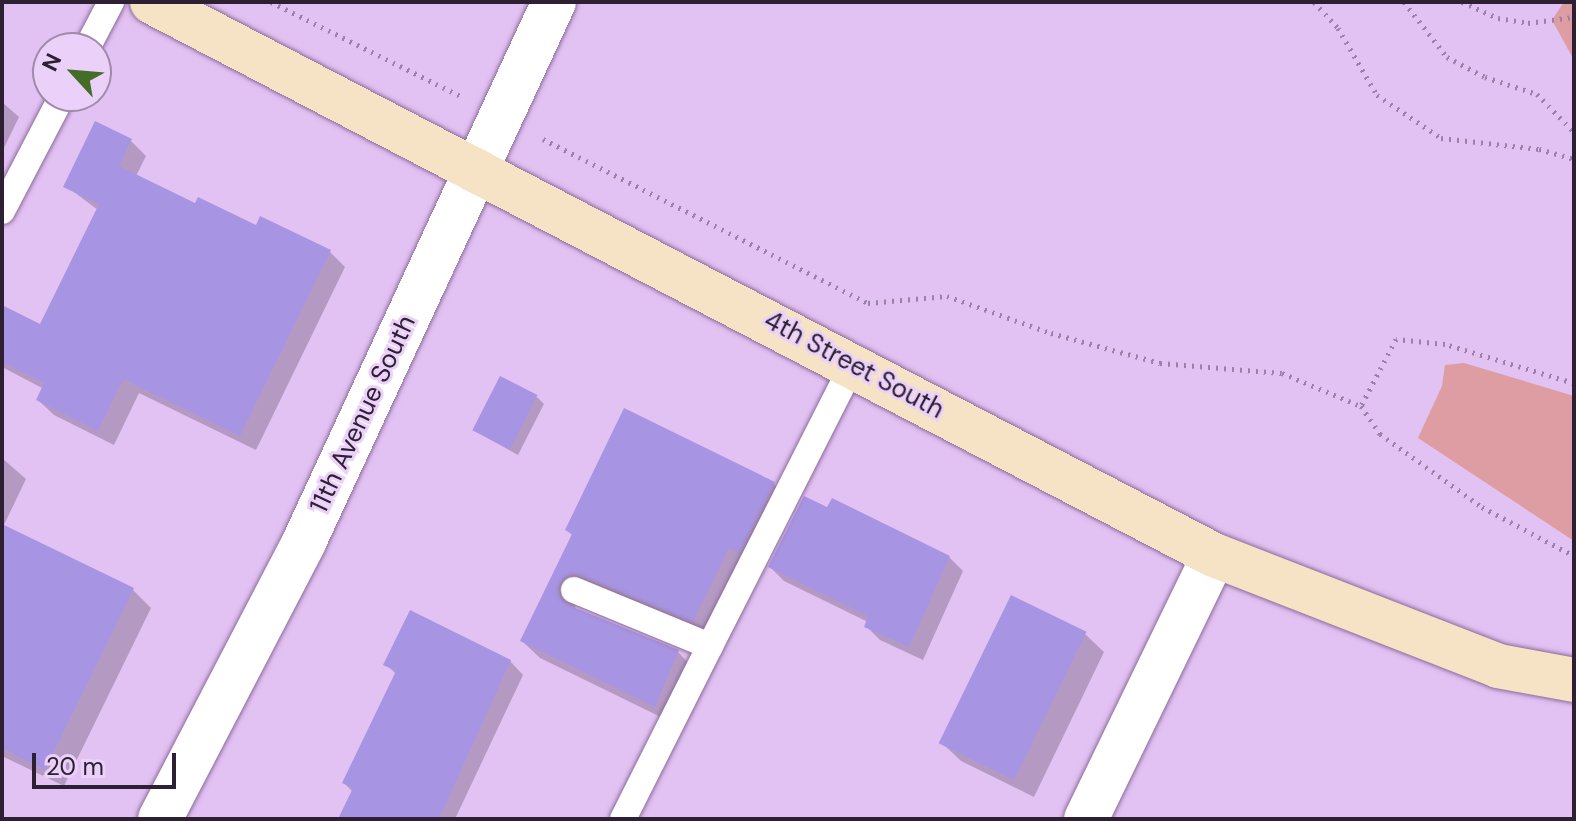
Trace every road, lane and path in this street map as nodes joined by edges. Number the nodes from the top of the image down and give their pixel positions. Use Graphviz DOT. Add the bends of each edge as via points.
graph roads {
  1 [pos="111,2"];
  2 [pos="152,2"];
  3 [pos="271,2"];
  4 [pos="554,2"];
  5 [pos="1314,2"];
  6 [pos="1404,2"];
  7 [pos="1462,2"];
  8 [pos="1574,17"];
  9 [pos="95,32"];
  10 [pos="474,103"];
  11 [pos="54,112"];
  12 [pos="1574,132"];
  13 [pos="536,136"];
  14 [pos="1574,159"];
  15 [pos="476,170"];
  16 [pos="2,211"];
  17 [pos="853,364"];
  18 [pos="1574,383"];
  19 [pos="1361,406"];
  20 [pos="1214,555"];
  21 [pos="1574,556"];
  22 [pos="574,590"];
  23 [pos="710,646"];
  24 [pos="1574,680"];
  25 [pos="160,819"];
  26 [pos="623,819"];
  27 [pos="1086,819"];
  1 -- 9 [label="lane"];
  2 -- 15 [label="street, 4th Street South"];
  3 -- 10 [label="path"];
  4 -- 15 [label="street, 11th Avenue South"];
  5 -- 14 [label="path" via="1338,28 1377,95 1441,138 1539,149"];
  6 -- 12 [label="path" via="1447,57 1485,77 1537,94"];
  7 -- 8 [label="path" via="1498,18 1528,23"];
  11 -- 16 [label="lane"];
  13 -- 19 [label="path" via="868,303 947,296 1051,333 1160,363 1282,373"];
  15 -- 17 [label="street, 4th Street South"];
  15 -- 25 [label="street, 11th Avenue South" via="304,542"];
  17 -- 20 [label="street, 4th Street South"];
  17 -- 23 [label="lane"];
  18 -- 19 [label="path" via="1445,344 1396,339"];
  19 -- 21 [label="path" via="1380,434 1482,507"];
  20 -- 24 [label="street, 4th Street South" via="1498,666"];
  20 -- 27 [label="street"];
  22 -- 23 [label="lane"];
  23 -- 26 [label="lane"];
}
